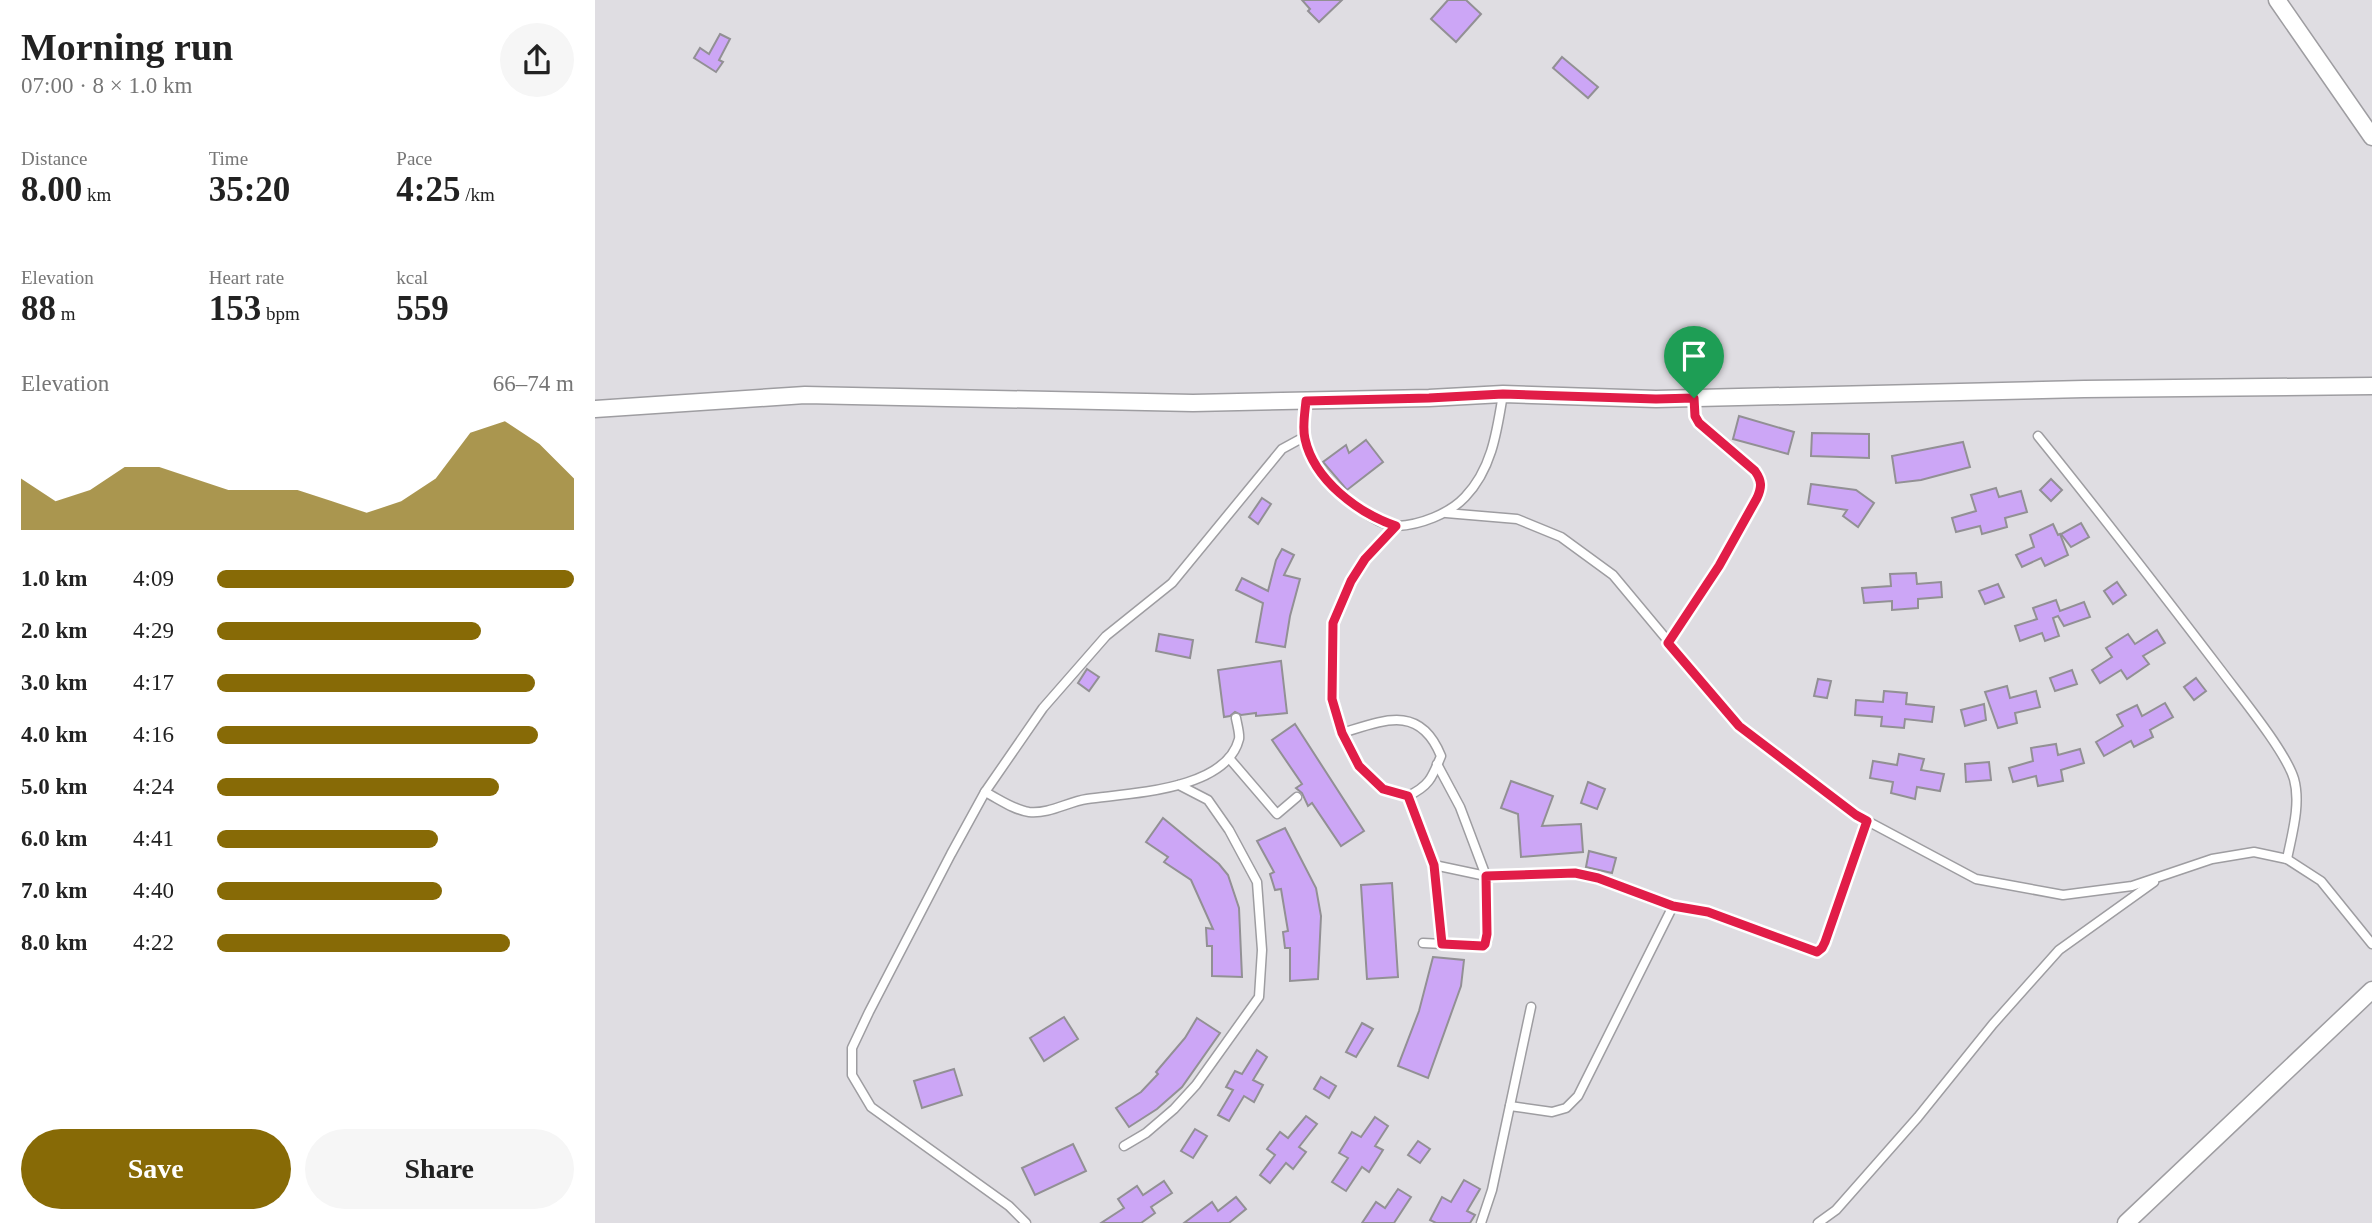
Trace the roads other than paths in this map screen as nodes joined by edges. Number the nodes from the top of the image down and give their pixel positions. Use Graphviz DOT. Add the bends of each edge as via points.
graph roads {
  1 [pos="2277,0"];
  2 [pos="2372,137"];
  3 [pos="2372,386"];
  4 [pos="1503,394"];
  5 [pos="1694,398"];
  6 [pos="1306,401"];
  7 [pos="595,409"];
  8 [pos="2038,436"];
  9 [pos="1304,437"];
  10 [pos="1446,513"];
  11 [pos="1396,526"];
  12 [pos="1668,643"];
  13 [pos="1236,718"];
  14 [pos="1342,733"];
  15 [pos="1229,758"];
  16 [pos="1437,764"];
  17 [pos="1179,785"];
  18 [pos="985,792"];
  19 [pos="1408,796"];
  20 [pos="1297,797"];
  21 [pos="1867,821"];
  22 [pos="2287,859"];
  23 [pos="1434,865"];
  24 [pos="1486,876"];
  25 [pos="2162,876"];
  26 [pos="1673,906"];
  27 [pos="1423,943"];
  28 [pos="1442,944"];
  29 [pos="2372,944"];
  30 [pos="2372,990"];
  31 [pos="1531,1007"];
  32 [pos="1510,1106"];
  33 [pos="1124,1146"];
  34 [pos="2136,1220"];
  35 [pos="1026,1223"];
  36 [pos="1481,1223"];
  37 [pos="1818,1223"];
  1 -- 2 [label="street"];
  3 -- 5 [label="street"];
  4 -- 5 [label="street"];
  4 -- 6 [label="street"];
  4 -- 10 [label="lane" via="1494,449 1465,497"];
  5 -- 12 [label="lane" via="1699,423 1755,471 1761,488 1719,566"];
  6 -- 7 [label="street" via="805,395"];
  6 -- 9 [label="lane"];
  8 -- 22 [label="lane" via="2176,611 2282,756 2294,779 2296,814"];
  9 -- 11 [label="lane" via="1313,461 1330,483 1378,520"];
  9 -- 18 [label="lane" via="1282,449 1172,583 1106,636 1043,708"];
  10 -- 11 [label="lane"];
  10 -- 12 [label="lane" via="1517,519 1561,537 1613,575"];
  11 -- 14 [label="lane" via="1365,559 1333,623 1332,699"];
  12 -- 21 [label="lane" via="1739,726"];
  13 -- 15 [label="lane" via="1240,738"];
  14 -- 16 [label="lane" via="1402,719 1434,739 1441,756"];
  14 -- 19 [label="lane" via="1359,766 1383,789"];
  15 -- 17 [label="lane" via="1206,775"];
  15 -- 20 [label="lane" via="1277,814"];
  16 -- 19 [label="lane" via="1423,789"];
  16 -- 24 [label="lane" via="1460,807"];
  17 -- 18 [label="lane" via="1027,812"];
  17 -- 33 [label="lane" via="1208,800 1257,882 1262,950 1259,997 1196,1085 1146,1133"];
  18 -- 35 [label="lane" via="852,1048 852,1075 871,1107"];
  19 -- 23 [label="lane"];
  21 -- 25 [label="lane" via="1976,879 2063,895 2132,886"];
  21 -- 26 [label="lane" via="1825,942 1817,952 1708,912"];
  22 -- 25 [label="lane" via="2254,852 2212,859"];
  22 -- 29 [label="lane" via="2321,881"];
  23 -- 24 [label="lane"];
  23 -- 28 [label="lane"];
  24 -- 26 [label="lane" via="1575,873"];
  24 -- 28 [label="lane" via="1485,944"];
  25 -- 37 [label="lane" via="2059,950 1836,1210"];
  26 -- 32 [label="lane" via="1578,1096 1566,1108 1552,1112"];
  27 -- 28 [label="lane"];
  30 -- 34 [label="street"];
  31 -- 32 [label="lane"];
  32 -- 36 [label="lane"];
}
